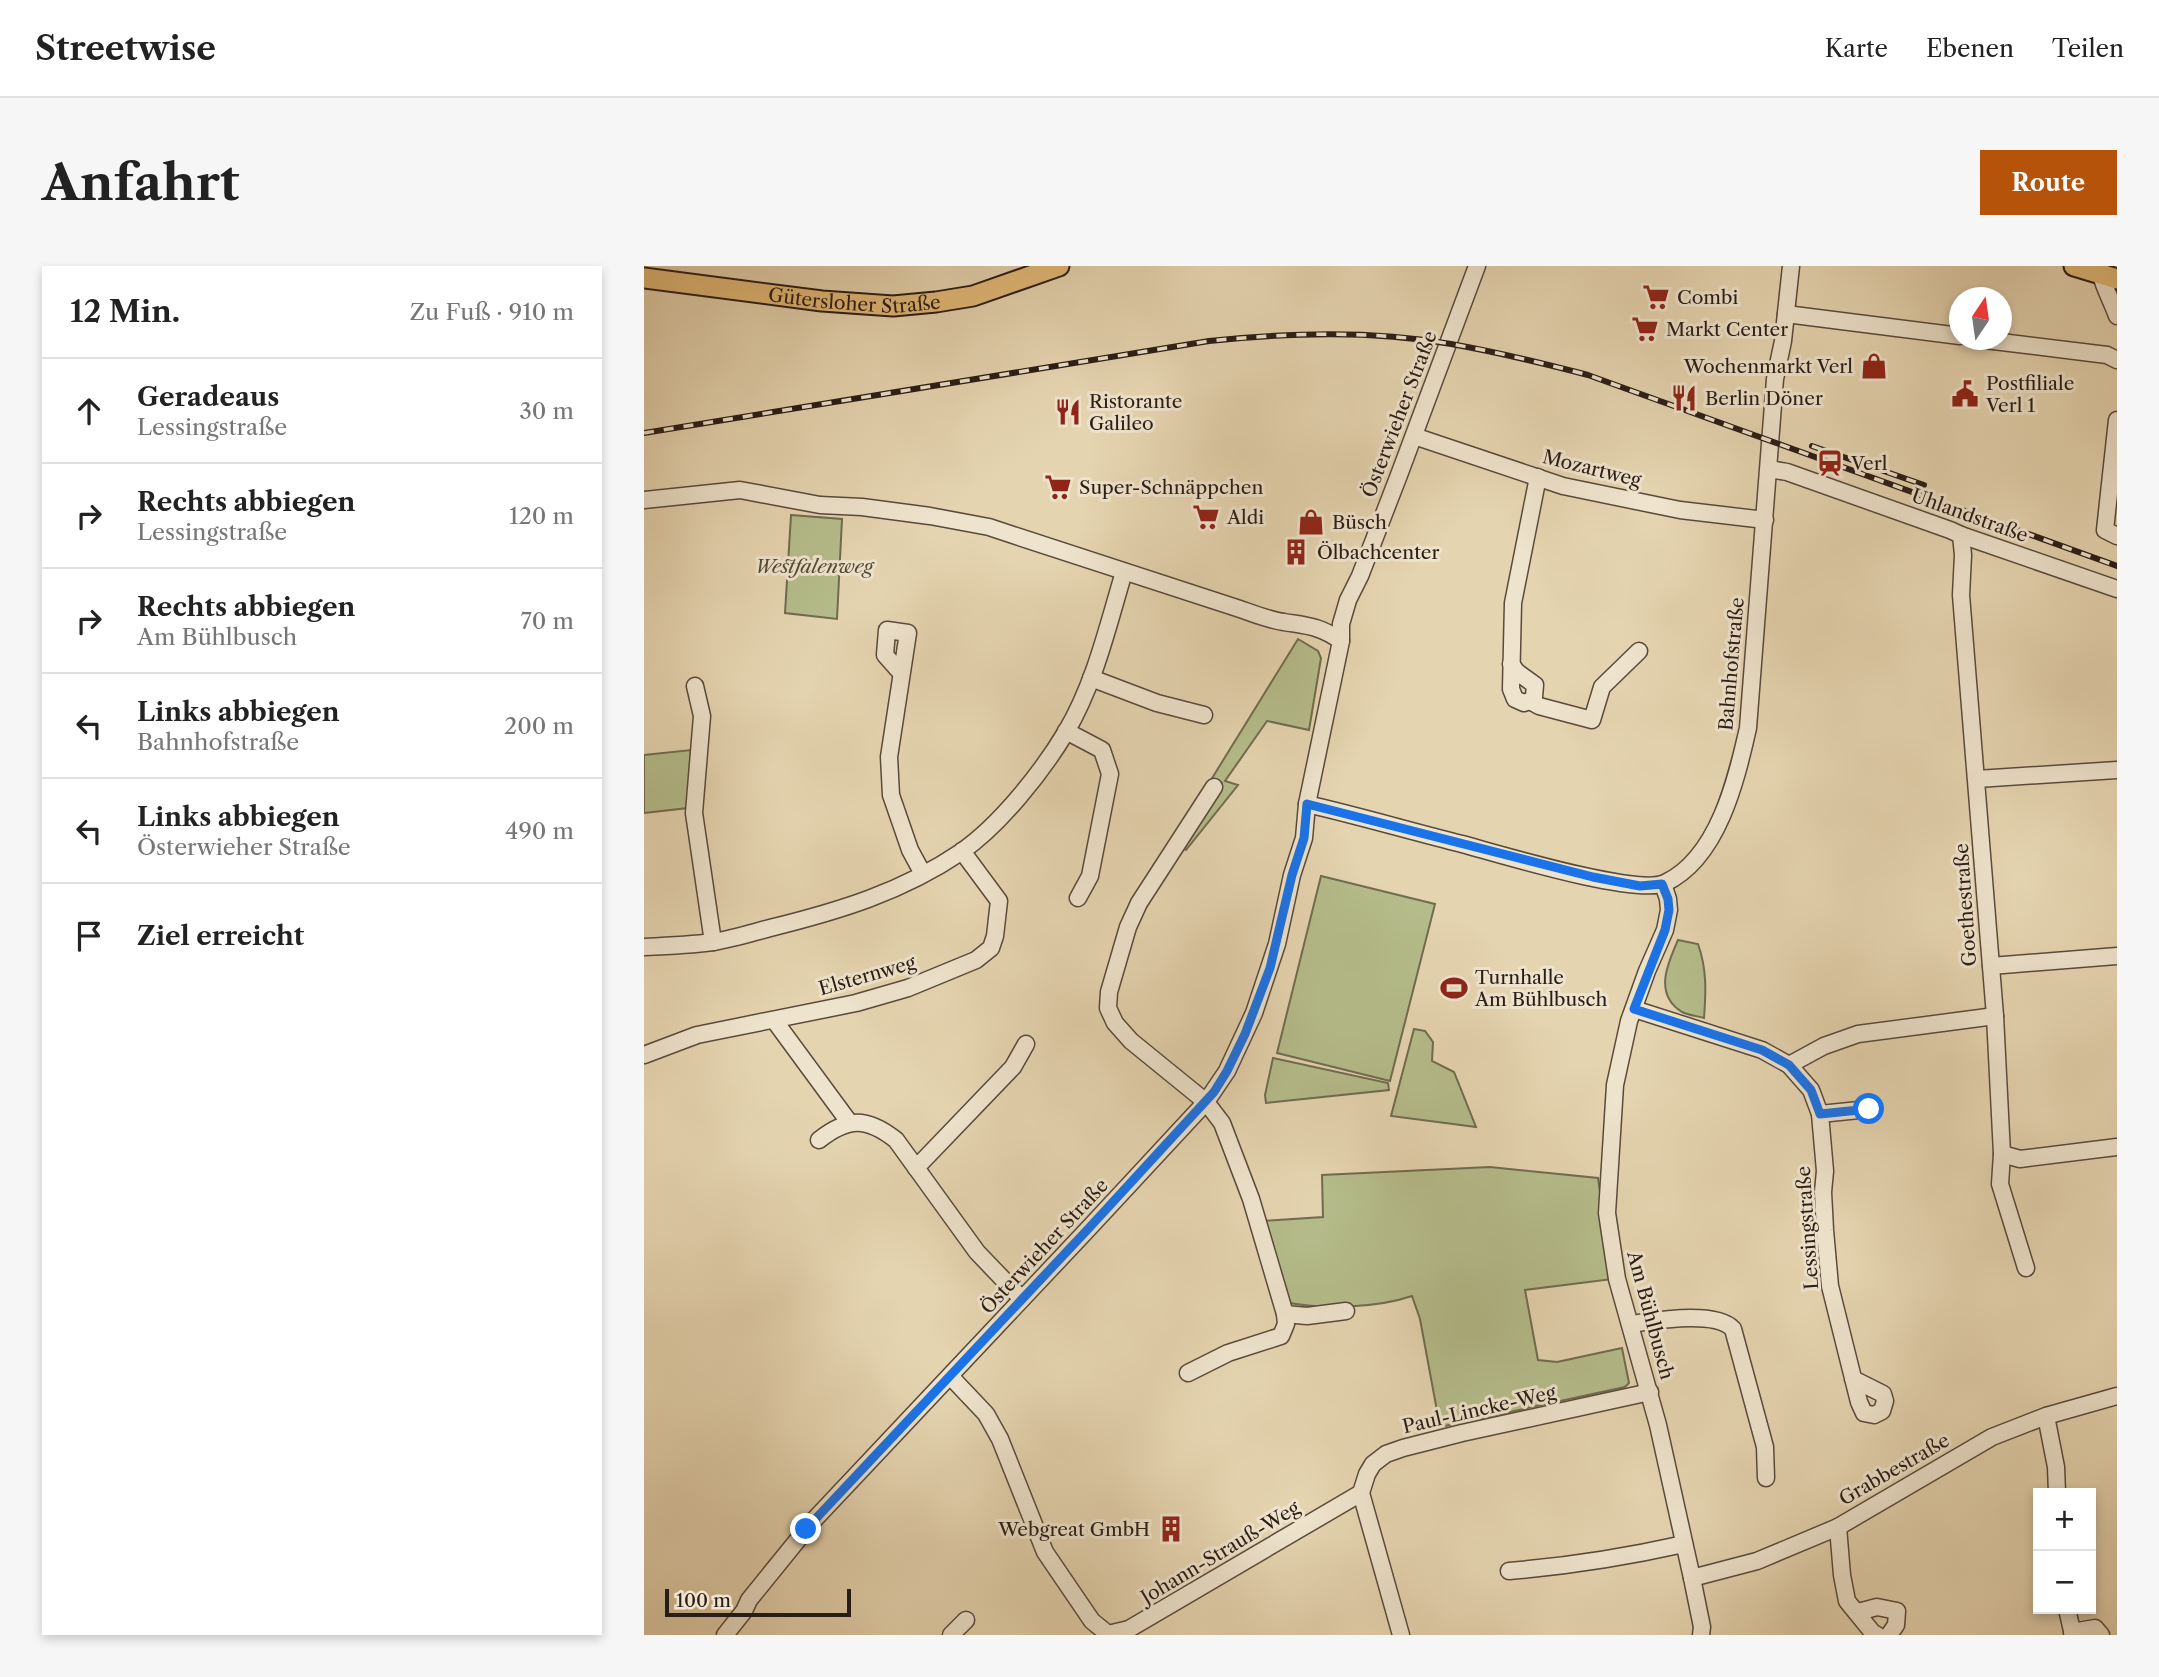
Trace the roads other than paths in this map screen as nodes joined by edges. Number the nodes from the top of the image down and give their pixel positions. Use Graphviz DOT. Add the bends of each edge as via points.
graph roads {
  1 [pos="1477,266"];
  2 [pos="1791,266"];
  3 [pos="2074,266"];
  4 [pos="1054,267"];
  5 [pos="2106,273"];
  6 [pos="644,278"];
  7 [pos="1786,314"];
  8 [pos="2117,316"];
  9 [pos="1949,335"];
  10 [pos="2012,343"];
  11 [pos="2117,360"];
  12 [pos="2117,419"];
  13 [pos="1414,436"];
  14 [pos="1769,469"];
  15 [pos="1538,477"];
  16 [pos="644,500"];
  17 [pos="1765,520"];
  18 [pos="1961,536"];
  19 [pos="2117,536"];
  20 [pos="1124,572"];
  21 [pos="2117,589"];
  22 [pos="1341,641"];
  23 [pos="1639,651"];
  24 [pos="901,673"];
  25 [pos="1091,678"];
  26 [pos="695,686"];
  27 [pos="1205,715"];
  28 [pos="1066,731"];
  29 [pos="2117,770"];
  30 [pos="1978,779"];
  31 [pos="1214,787"];
  32 [pos="1307,804"];
  33 [pos="962,851"];
  34 [pos="923,874"];
  35 [pos="1662,884"];
  36 [pos="1078,898"];
  37 [pos="713,942"];
  38 [pos="644,947"];
  39 [pos="2117,956"];
  40 [pos="1991,966"];
  41 [pos="1634,1009"];
  42 [pos="1995,1016"];
  43 [pos="774,1020"];
  44 [pos="1026,1044"];
  45 [pos="644,1055"];
  46 [pos="1789,1065"];
  47 [pos="1206,1102"];
  48 [pos="1869,1109"];
  49 [pos="1820,1114"];
  50 [pos="849,1122"];
  51 [pos="818,1140"];
  52 [pos="2117,1147"];
  53 [pos="2002,1154"];
  54 [pos="916,1168"];
  55 [pos="2026,1268"];
  56 [pos="1022,1299"];
  57 [pos="1346,1311"];
  58 [pos="1285,1314"];
  59 [pos="1630,1324"];
  60 [pos="1188,1373"];
  61 [pos="950,1377"];
  62 [pos="1853,1379"];
  63 [pos="1650,1392"];
  64 [pos="2117,1396"];
  65 [pos="2046,1416"];
  66 [pos="1766,1478"];
  67 [pos="2057,1488"];
  68 [pos="1361,1493"];
  69 [pos="1838,1527"];
  70 [pos="1684,1544"];
  71 [pos="1509,1571"];
  72 [pos="1692,1578"];
  73 [pos="749,1600"];
  74 [pos="1857,1612"];
  75 [pos="2068,1614"];
  76 [pos="966,1620"];
  77 [pos="2073,1634"];
  78 [pos="712,1635"];
  79 [pos="725,1635"];
  80 [pos="951,1635"];
  81 [pos="1401,1635"];
  82 [pos="1701,1635"];
  83 [pos="1877,1635"];
  84 [pos="1889,1635"];
  85 [pos="2101,1635"];
  1 -- 13 [label="street, Österwieher Straße"];
  2 -- 7 [label="street, Bahnhofstraße"];
  3 -- 5 [label="main road"];
  4 -- 6 [label="main road, Gütersloher Straße" via="972,296 892,306"];
  5 -- 8 [label="street"];
  7 -- 9 [label="street"];
  7 -- 14 [label="street, Bahnhofstraße"];
  10 -- 11 [label="street"];
  12 -- 19 [label="street" via="2105,530"];
  13 -- 15 [label="street, Mozartweg"];
  13 -- 22 [label="street, Österwieher Straße" via="1348,600"];
  14 -- 17 [label="street, Bahnhofstraße"];
  14 -- 18 [label="street, Uhlandstraße"];
  15 -- 17 [label="street, Mozartweg" via="1680,510"];
  15 -- 23 [label="street" via="1513,603 1511,689 1515,699 1592,720 1602,687"];
  16 -- 20 [label="street" via="740,490 820,505 909,512 989,527"];
  17 -- 35 [label="street, Bahnhofstraße" via="1742,755 1721,819 1702,854"];
  18 -- 21 [label="street, Uhlandstraße"];
  18 -- 30 [label="street, Goethestraße" via="1961,595"];
  20 -- 22 [label="street" via="1282,622 1320,628"];
  20 -- 25 [label="street"];
  22 -- 32 [label="street, Österwieher Straße"];
  24 -- 34 [label="street" via="889,757 891,794"];
  25 -- 27 [label="street"];
  25 -- 28 [label="street"];
  26 -- 37 [label="street" via="702,716 694,813"];
  28 -- 33 [label="street" via="1025,789"];
  28 -- 36 [label="street" via="1102,750 1110,774 1090,876"];
  29 -- 30 [label="street"];
  30 -- 40 [label="street, Goethestraße"];
  31 -- 47 [label="street" via="1133,915 1108,1008 1131,1041"];
  32 -- 35 [label="street" via="1593,877 1640,886"];
  32 -- 47 [label="street, Österwieher Straße" via="1296,836 1277,944 1254,1013 1227,1071"];
  33 -- 34 [label="street"];
  33 -- 43 [label="street, Elsternweg" via="999,901 990,948 976,960 908,988"];
  34 -- 37 [label="street" via="863,903"];
  35 -- 41 [label="street, Am Bühlbusch" via="1669,910 1665,930"];
  37 -- 38 [label="street"];
  39 -- 40 [label="street"];
  40 -- 42 [label="street, Goethestraße"];
  41 -- 46 [label="street, Lessingstraße" via="1762,1050"];
  41 -- 59 [label="street, Am Bühlbusch" via="1615,1085 1607,1202 1615,1266"];
  42 -- 46 [label="street" via="1858,1034"];
  42 -- 53 [label="street, Goethestraße"];
  43 -- 45 [label="street, Elsternweg" via="697,1035"];
  43 -- 50 [label="street"];
  44 -- 54 [label="street" via="1013,1067"];
  46 -- 49 [label="street, Lessingstraße" via="1811,1090"];
  47 -- 56 [label="street, Österwieher Straße"];
  47 -- 58 [label="street" via="1222,1123 1251,1199"];
  48 -- 49 [label="street"];
  49 -- 62 [label="street, Lessingstraße" via="1830,1286"];
  50 -- 51 [label="street"];
  50 -- 54 [label="street" via="881,1128"];
  52 -- 53 [label="street" via="2020,1159"];
  53 -- 55 [label="street, Goethestraße" via="2000,1184"];
  54 -- 56 [label="street" via="977,1252"];
  56 -- 61 [label="street, Österwieher Straße"];
  57 -- 58 [label="street"];
  58 -- 60 [label="street" via="1281,1336 1228,1353"];
  59 -- 63 [label="street, Am Bühlbusch"];
  59 -- 66 [label="street" via="1698,1318 1727,1323 1733,1329 1765,1447"];
  61 -- 68 [label="street, Johann-Strauß-Weg" via="986,1414 1045,1552 1092,1621 1108,1634 1129,1629"];
  61 -- 73 [label="street, Österwieher Straße" via="813,1521"];
  63 -- 68 [label="street, Paul-Lincke-Weg" via="1403,1448 1373,1464"];
  63 -- 70 [label="street, Am Bühlbusch"];
  64 -- 65 [label="street, Grabbestraße"];
  65 -- 67 [label="street"];
  65 -- 69 [label="street, Grabbestraße" via="1992,1437"];
  68 -- 81 [label="street"];
  69 -- 72 [label="street, Grabbestraße" via="1757,1561"];
  69 -- 74 [label="street" via="1847,1601"];
  70 -- 71 [label="street" via="1573,1566"];
  70 -- 72 [label="street, Am Bühlbusch"];
  72 -- 82 [label="street, Am Bühlbusch"];
  73 -- 78 [label="street, Österwieher Straße"];
  73 -- 79 [label="street, Österwieher Straße"];
  74 -- 83 [label="street"];
  74 -- 84 [label="street" via="1877,1607 1897,1611"];
  75 -- 77 [label="street"];
  76 -- 80 [label="street"];
  77 -- 85 [label="street" via="2095,1628"];
}
